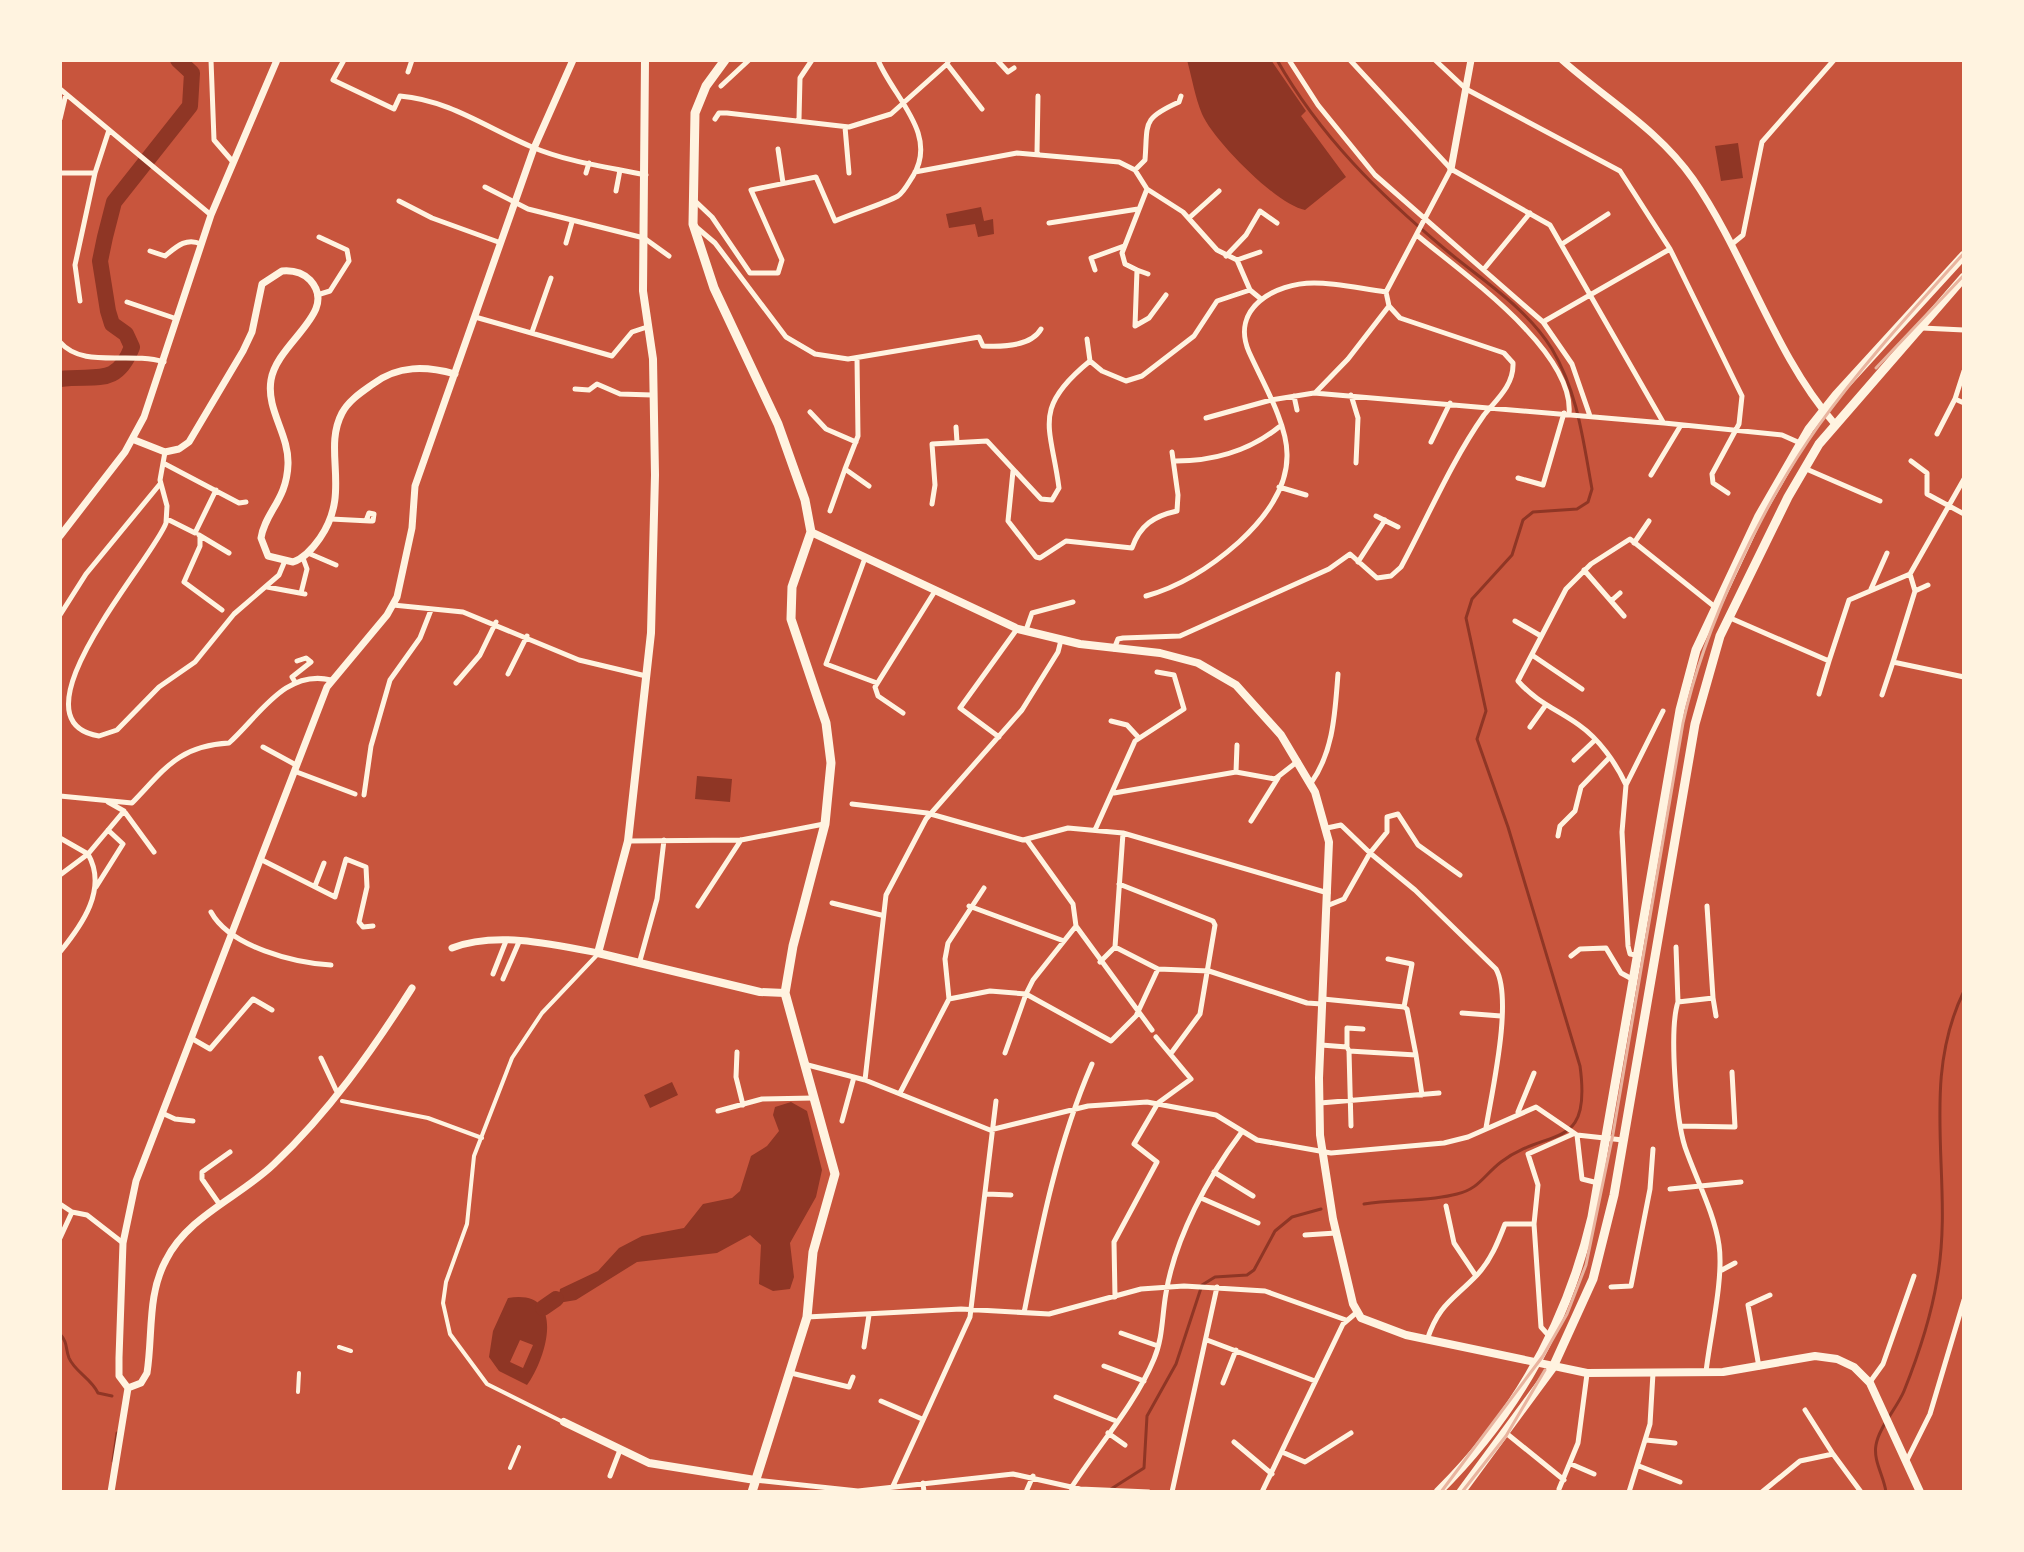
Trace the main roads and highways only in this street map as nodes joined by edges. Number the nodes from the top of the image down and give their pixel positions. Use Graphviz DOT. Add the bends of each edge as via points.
graph roads {
  1 [pos="645,60"];
  2 [pos="725,60"];
  3 [pos="1964,255"];
  4 [pos="1964,277"];
  5 [pos="811,532"];
  6 [pos="785,993"];
  7 [pos="1539,1363"];
  8 [pos="1553,1367"];
  9 [pos="564,1422"];
  10 [pos="755,1480"];
  11 [pos="752,1492"];
  12 [pos="1438,1492"];
  13 [pos="1461,1492"];
  14 [pos="1920,1492"];
  1 -- 6 [label="main road" via="643,291 653,359 655,526 647,677 628,841 598,953 634,966"];
  2 -- 5 [label="main road" via="695,113 693,224 714,288 785,441"];
  3 -- 7 [label="main road" via="1823,410 1759,516 1715,607 1683,694 1577,1276"];
  4 -- 8 [label="main road" via="1834,423 1804,468 1728,617 1708,669 1593,1279"];
  5 -- 6 [label="main road" via="794,581 791,611 829,733 830,783"];
  5 -- 7 [label="main road" via="1022,630 1187,659 1226,677 1256,704 1311,783 1327,828 1329,905 1319,1103 1336,1233 1356,1313 1379,1328"];
  6 -- 10 [label="main road" via="835,1174 813,1252 807,1317"];
  7 -- 8 [label="main road"];
  7 -- 12 [label="main road" via="1469,1459"];
  8 -- 13 [label="main road"];
  8 -- 14 [label="main road" via="1587,1373 1706,1373 1824,1356 1849,1363 1870,1383"];
  9 -- 10 [label="main road" via="657,1465"];
  10 -- 11 [label="main road"];
}
